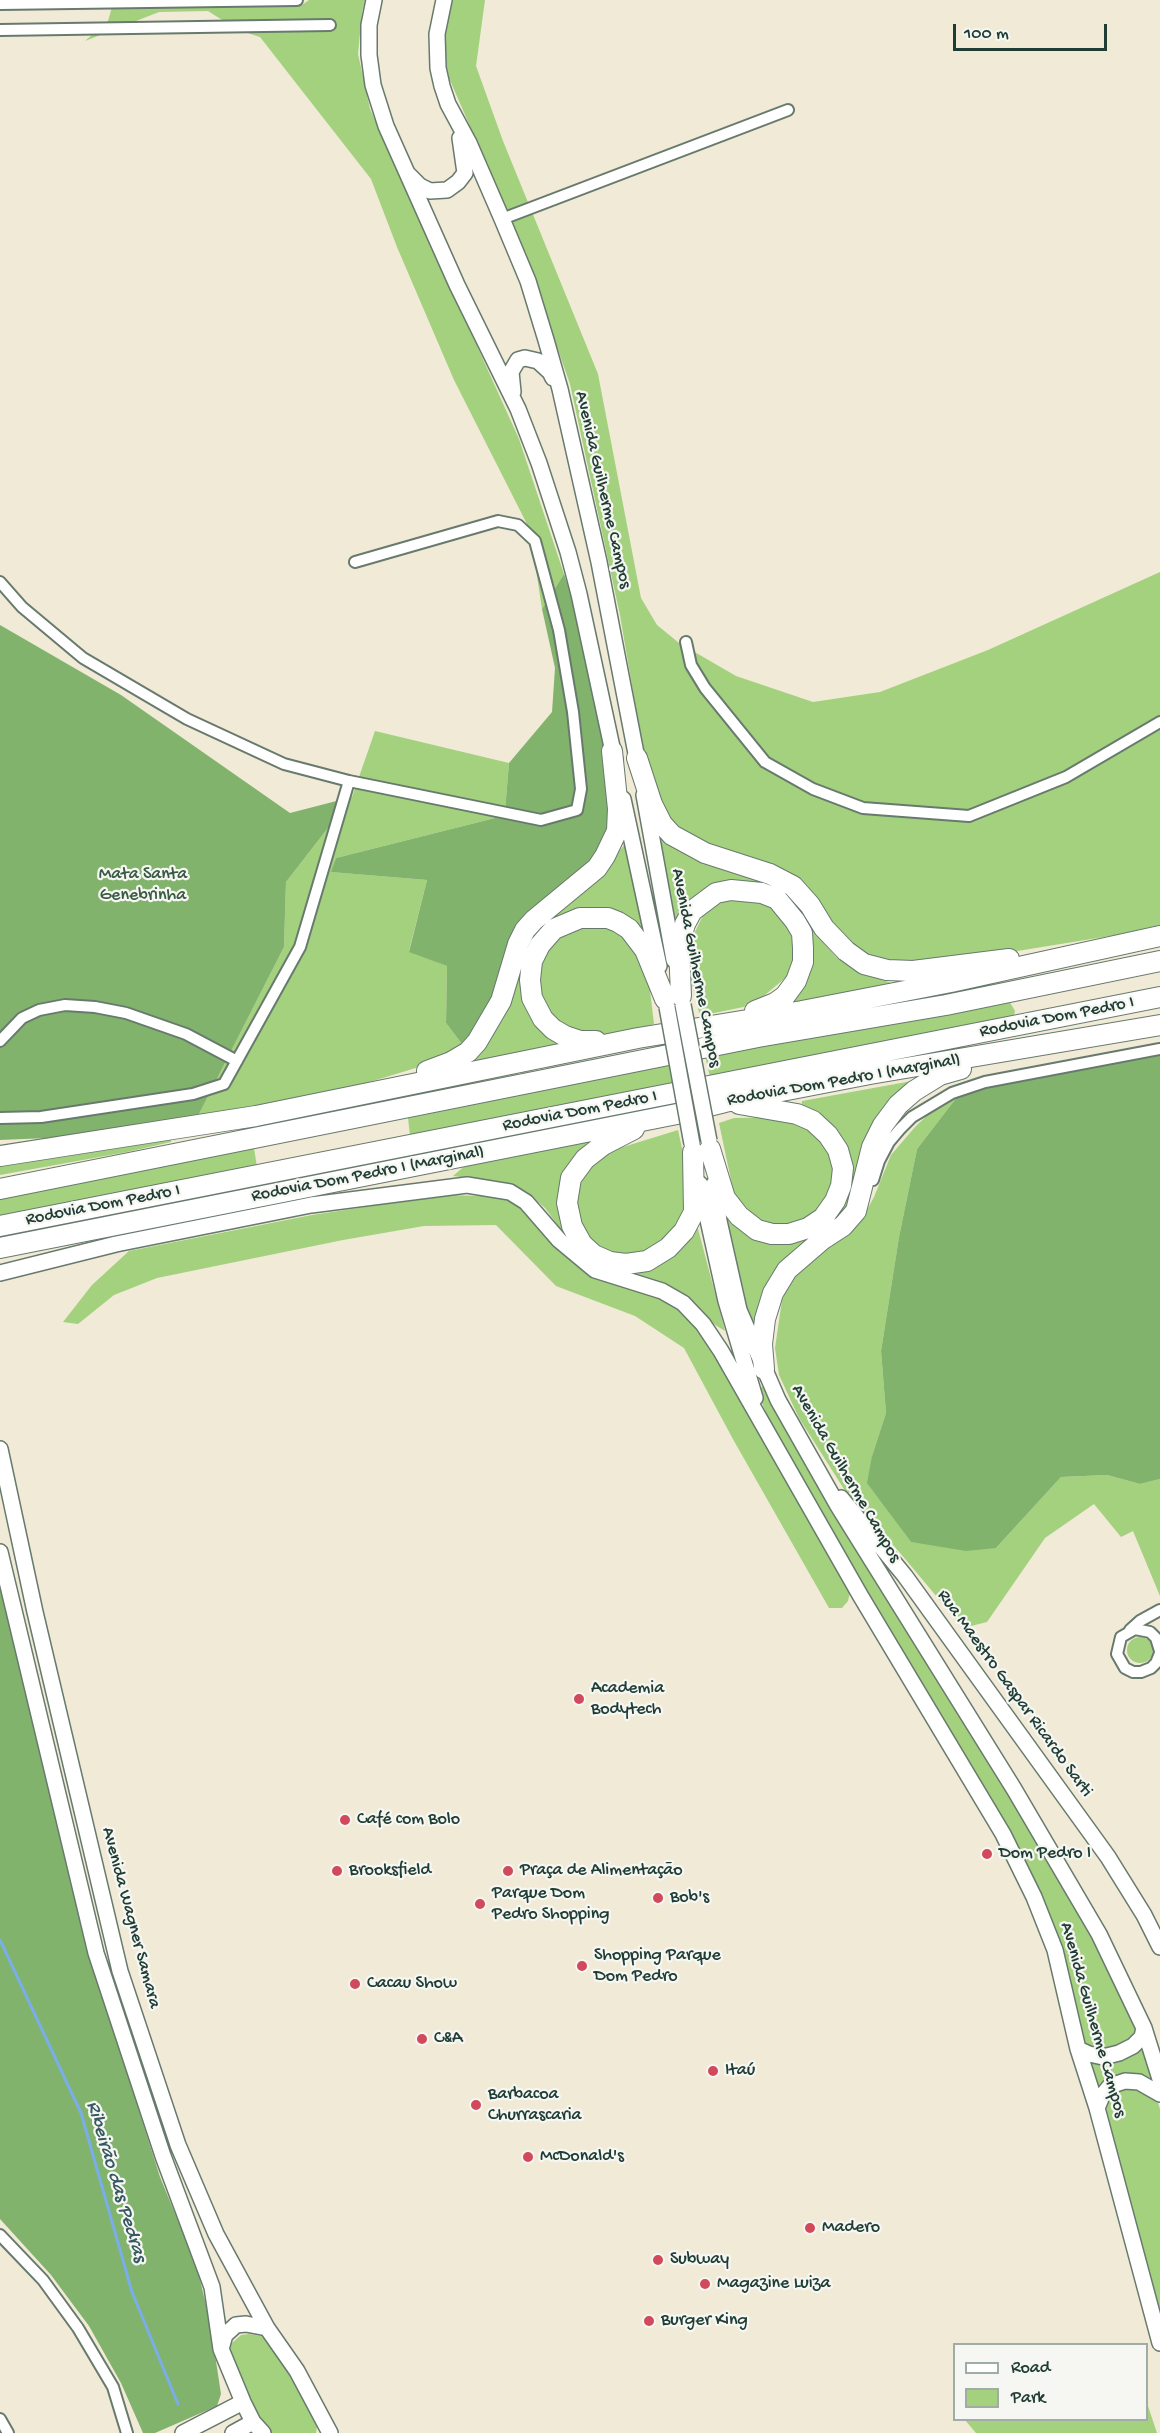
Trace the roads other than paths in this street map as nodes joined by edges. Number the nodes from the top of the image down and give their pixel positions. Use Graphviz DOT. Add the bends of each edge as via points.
graph roads {
  1 [pos="297,0"];
  2 [pos="374,0"];
  3 [pos="444,0"];
  4 [pos="0,4"];
  5 [pos="330,25"];
  6 [pos="0,30"];
  7 [pos="788,110"];
  8 [pos="456,119"];
  9 [pos="401,164"];
  10 [pos="502,219"];
  11 [pos="518,409"];
  12 [pos="565,409"];
  13 [pos="355,561"];
  14 [pos="0,582"];
  15 [pos="686,642"];
  16 [pos="1160,722"];
  17 [pos="612,751"];
  18 [pos="637,758"];
  19 [pos="349,781"];
  20 [pos="1160,936"];
  21 [pos="1084,954"];
  22 [pos="1160,962"];
  23 [pos="1160,997"];
  24 [pos="674,1002"];
  25 [pos="715,1024"];
  26 [pos="1160,1025"];
  27 [pos="638,1038"];
  28 [pos="0,1041"];
  29 [pos="1027,1049"];
  30 [pos="1160,1049"];
  31 [pos="237,1061"];
  32 [pos="725,1102"];
  33 [pos="677,1114"];
  34 [pos="256,1116"];
  35 [pos="0,1118"];
  36 [pos="701,1147"];
  37 [pos="0,1156"];
  38 [pos="117,1167"];
  39 [pos="0,1179"];
  40 [pos="0,1189"];
  41 [pos="856,1211"];
  42 [pos="0,1226"];
  43 [pos="0,1248"];
  44 [pos="36,1264"];
  45 [pos="0,1273"];
  46 [pos="0,1279"];
  47 [pos="764,1369"];
  48 [pos="777,1448"];
  49 [pos="0,1449"];
  50 [pos="820,1475"];
  51 [pos="0,1552"];
  52 [pos="1160,1610"];
  53 [pos="1128,1632"];
  54 [pos="1160,1652"];
  55 [pos="1144,1915"];
  56 [pos="1160,1922"];
  57 [pos="1160,1947"];
  58 [pos="1144,2028"];
  59 [pos="1078,2049"];
  60 [pos="1160,2079"];
  61 [pos="1160,2094"];
  62 [pos="1097,2108"];
  63 [pos="0,2235"];
  64 [pos="267,2328"];
  65 [pos="1160,2343"];
  66 [pos="220,2349"];
  67 [pos="243,2402"];
  68 [pos="0,2419"];
  69 [pos="258,2427"];
  70 [pos="327,2430"];
  71 [pos="128,2432"];
  72 [pos="8,2433"];
  73 [pos="183,2433"];
  74 [pos="233,2433"];
  1 -- 4 [label="street"];
  2 -- 9 [label="main road, Avenida Guilherme Campos" via="369,25 373,85"];
  3 -- 8 [label="main road, Avenida Guilherme Campos" via="437,34 438,68"];
  5 -- 6 [label="street"];
  7 -- 10 [label="street"];
  8 -- 9 [label="main road" via="465,173 458,182 447,190 430,191 420,186"];
  8 -- 10 [label="main road, Avenida Guilherme Campos"];
  9 -- 11 [label="main road, Avenida Guilherme Campos"];
  10 -- 12 [label="main road, Avenida Guilherme Campos" via="528,281"];
  11 -- 12 [label="main road" via="510,384 511,372 518,360 525,358 538,361 550,372"];
  11 -- 17 [label="main road, Avenida Guilherme Campos" via="568,552"];
  12 -- 18 [label="main road, Avenida Guilherme Campos"];
  13 -- 19 [label="street" via="498,521 518,525 535,541 559,630 581,789 577,810 541,820"];
  14 -- 19 [label="street" via="22,607 83,658 186,719 284,764"];
  15 -- 16 [label="street" via="690,665 705,688 765,762 813,789 863,808 969,816 1066,777"];
  17 -- 24 [label="main road, Avenida Guilherme Campos"];
  17 -- 34 [label="highway" via="618,809 613,842 597,867 525,930 495,1014 468,1052 428,1071"];
  18 -- 21 [label="highway" via="652,804 672,835 705,853 771,874 793,886 824,928 864,964 913,971 981,961"];
  18 -- 24 [label="main road, Avenida Guilherme Campos"];
  19 -- 31 [label="street" via="300,947"];
  20 -- 21 [label="highway"];
  21 -- 25 [label="highway"];
  22 -- 38 [label="highway, Rodovia Dom Pedro I" via="946,1005 758,1037"];
  23 -- 42 [label="highway, Rodovia Dom Pedro I"];
  24 -- 25 [label="highway" via="679,945 692,911 716,893 731,890 762,892 777,899 802,933 802,962 796,981 775,1003"];
  24 -- 27 [label="highway" via="645,950 629,929 618,922 580,918 554,929 532,961 530,980 532,998 548,1024 580,1041"];
  24 -- 36 [label="main road, Avenida Guilherme Campos, bridge"];
  25 -- 27 [label="highway"];
  26 -- 29 [label="highway, Rodovia Dom Pedro I (Marginal)"];
  27 -- 34 [label="highway"];
  28 -- 31 [label="street" via="22,1018 39,1010 65,1005 95,1007 126,1013 186,1034"];
  29 -- 32 [label="highway, Rodovia Dom Pedro I (Marginal)"];
  29 -- 41 [label="highway" via="940,1075 898,1105 872,1147"];
  30 -- 41 [label="street" via="985,1082 935,1101 912,1117 889,1142"];
  31 -- 35 [label="street" via="224,1084 194,1094 41,1117"];
  32 -- 33 [label="highway, Rodovia Dom Pedro I (Marginal)"];
  32 -- 36 [label="highway" via="798,1114 813,1121 838,1150 843,1168 835,1201 823,1218 808,1228 789,1234 757,1230 725,1198"];
  33 -- 36 [label="highway" via="603,1145 585,1159 571,1178 567,1203 572,1226 582,1244 594,1255 626,1264 646,1261 668,1248 684,1231 694,1212"];
  33 -- 43 [label="highway, Rodovia Dom Pedro I (Marginal)"];
  34 -- 37 [label="highway"];
  36 -- 47 [label="main road, Avenida Guilherme Campos" via="739,1310"];
  36 -- 48 [label="main road, Avenida Guilherme Campos" via="726,1301 751,1389"];
  38 -- 39 [label="highway"];
  38 -- 40 [label="highway, Rodovia Dom Pedro I"];
  41 -- 47 [label="highway" via="788,1270 773,1293 763,1336"];
  44 -- 45 [label="main road, Avenida Guilherme Campos"];
  44 -- 46 [label="main road"];
  44 -- 48 [label="main road, Avenida Guilherme Campos" via="311,1205 467,1185 488,1186 510,1192 526,1202 559,1239 595,1270 662,1291 683,1303 703,1324"];
  47 -- 50 [label="main road, Avenida Guilherme Campos"];
  48 -- 59 [label="main road, Avenida Guilherme Campos" via="1003,1834 1055,1950"];
  49 -- 64 [label="main road, Avenida Wagner Samara" via="120,1971 178,2145 216,2234"];
  50 -- 55 [label="main road, Rua Maestro Gaspar Ricardo Sarti" via="905,1576 1108,1857"];
  50 -- 58 [label="main road, Avenida Guilherme Campos" via="1099,1934"];
  51 -- 66 [label="main road" via="96,1953 163,2156 212,2287"];
  52 -- 53 [label="street"];
  53 -- 54 [label="street" via="1150,1632"];
  53 -- 54 [label="street" via="1117,1645 1119,1662 1125,1668 1144,1672 1156,1663"];
  55 -- 56 [label="main road"];
  55 -- 57 [label="main road, Rua Maestro Gaspar Ricardo Sarti"];
  58 -- 59 [label="main road" via="1133,2046 1119,2053 1103,2057"];
  58 -- 60 [label="main road, Avenida Guilherme Campos"];
  59 -- 62 [label="main road, Avenida Guilherme Campos"];
  61 -- 62 [label="main road" via="1139,2082 1125,2081 1110,2086"];
  62 -- 65 [label="main road, Avenida Guilherme Campos"];
  63 -- 71 [label="street" via="43,2280 78,2328 113,2388"];
  64 -- 66 [label="main road" via="236,2325 225,2335"];
  64 -- 70 [label="main road, Avenida Wagner Samara" via="297,2371"];
  66 -- 67 [label="main road"];
  67 -- 69 [label="main road"];
  67 -- 73 [label="main road"];
  68 -- 72 [label="street"];
  69 -- 74 [label="main road"];
}
